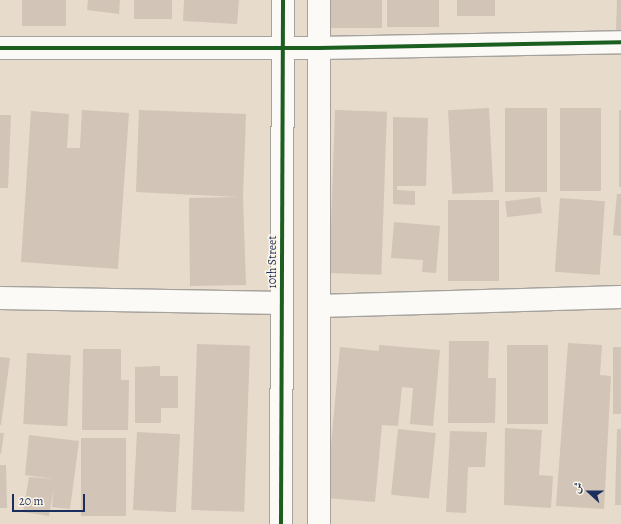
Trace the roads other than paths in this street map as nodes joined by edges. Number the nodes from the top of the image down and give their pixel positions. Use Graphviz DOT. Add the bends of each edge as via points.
graph roads {
  1 [pos="283,0"];
  2 [pos="319,0"];
  3 [pos="621,42"];
  4 [pos="0,48"];
  5 [pos="284,48"];
  6 [pos="319,48"];
  7 [pos="621,297"];
  8 [pos="0,298"];
  9 [pos="282,303"];
  10 [pos="320,306"];
  11 [pos="281,524"];
  12 [pos="320,524"];
  1 -- 5 [label="street, 10th Street"];
  2 -- 6 [label="street"];
  3 -- 6 [label="street"];
  4 -- 5 [label="street"];
  5 -- 6 [label="street"];
  5 -- 9 [label="street, 10th Street"];
  6 -- 10 [label="street"];
  7 -- 10 [label="street"];
  8 -- 9 [label="street"];
  9 -- 11 [label="street, 10th Street"];
  10 -- 12 [label="street"];
}
